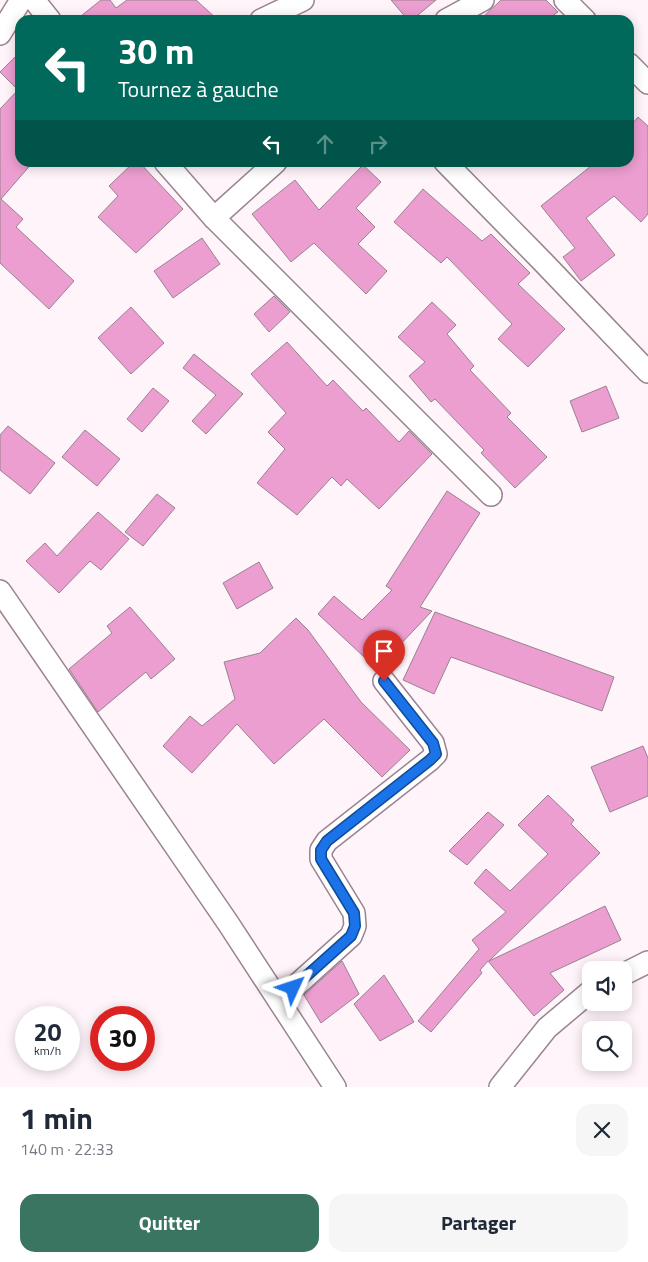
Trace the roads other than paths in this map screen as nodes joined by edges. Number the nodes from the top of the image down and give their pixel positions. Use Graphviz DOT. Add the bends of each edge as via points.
graph roads {
  1 [pos="21,0"];
  2 [pos="34,0"];
  3 [pos="303,0"];
  4 [pos="483,0"];
  5 [pos="565,0"];
  6 [pos="46,15"];
  7 [pos="272,15"];
  8 [pos="455,15"];
  9 [pos="580,15"];
  10 [pos="0,34"];
  11 [pos="634,69"];
  12 [pos="648,83"];
  13 [pos="169,167"];
  14 [pos="270,167"];
  15 [pos="450,167"];
  16 [pos="214,218"];
  17 [pos="648,372"];
  18 [pos="491,495"];
  19 [pos="0,591"];
  20 [pos="384,681"];
  21 [pos="648,962"];
  22 [pos="632,970"];
  23 [pos="582,999"];
  24 [pos="278,1001"];
  25 [pos="335,1087"];
  26 [pos="500,1087"];
  1 -- 10 [label="street"];
  2 -- 6 [label="street"];
  3 -- 7 [label="street"];
  4 -- 8 [label="street"];
  5 -- 9 [label="street"];
  11 -- 12 [label="street"];
  13 -- 16 [label="street"];
  14 -- 16 [label="street"];
  15 -- 17 [label="street"];
  16 -- 18 [label="street"];
  19 -- 24 [label="street" via="223,915"];
  20 -- 24 [label="street" via="433,743 436,754 327,841 321,850 321,859 354,913 355,926 351,936"];
  21 -- 22 [label="street"];
  23 -- 26 [label="street" via="547,1028"];
  24 -- 25 [label="street"];
}
